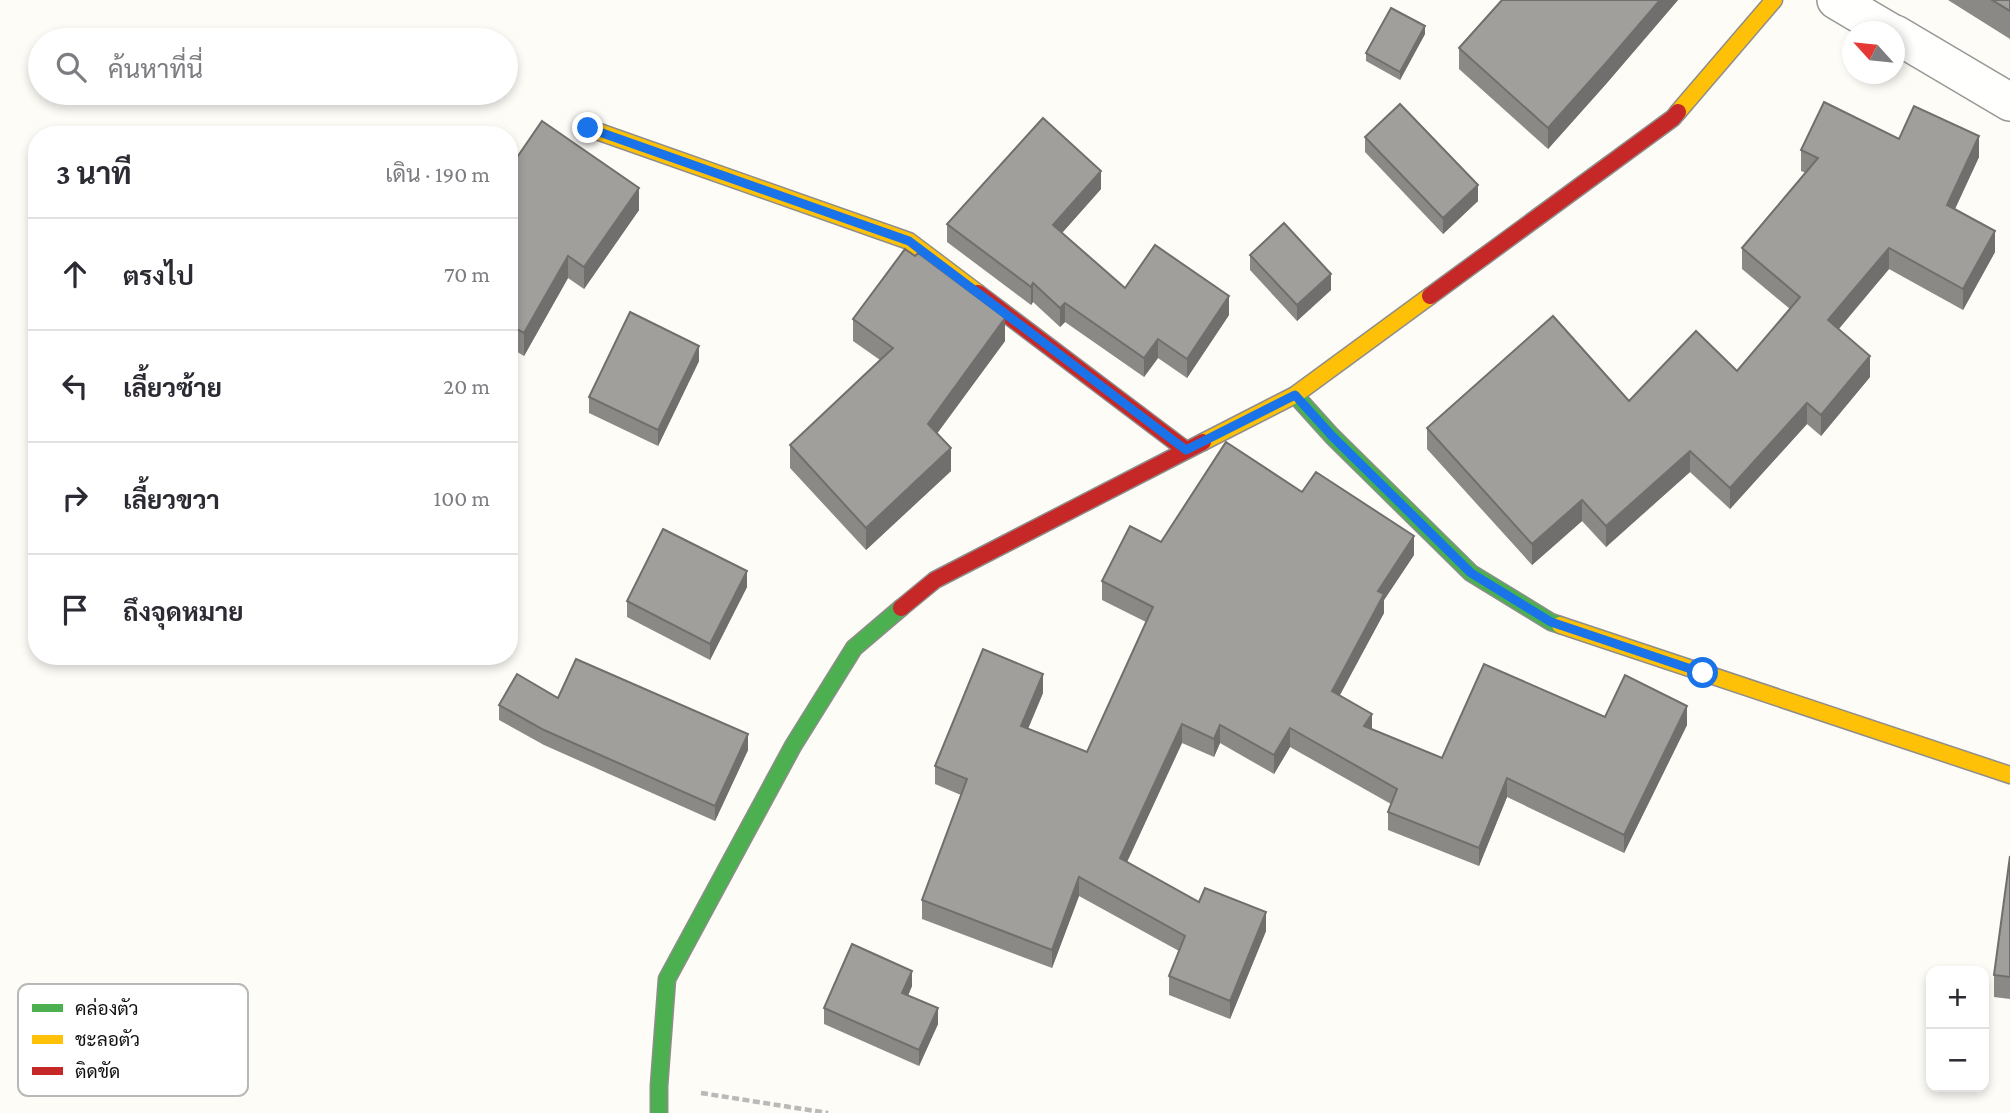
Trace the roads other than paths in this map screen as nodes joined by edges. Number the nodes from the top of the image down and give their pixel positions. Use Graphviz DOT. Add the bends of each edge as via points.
graph roads {
  1 [pos="1774,0"];
  2 [pos="1836,0"];
  3 [pos="1871,21"];
  4 [pos="1905,40"];
  5 [pos="2010,102"];
  6 [pos="588,128"];
  7 [pos="1295,395"];
  8 [pos="1186,450"];
  9 [pos="2010,775"];
  10 [pos="659,1113"];
  1 -- 7 [label="street" via="1672,118"];
  2 -- 3 [label="street"];
  4 -- 5 [label="street"];
  6 -- 8 [label="street" via="909,241"];
  7 -- 8 [label="street"];
  7 -- 9 [label="street" via="1471,573 1551,622"];
  8 -- 10 [label="street" via="935,580 853,648 793,746 667,979"];
}
